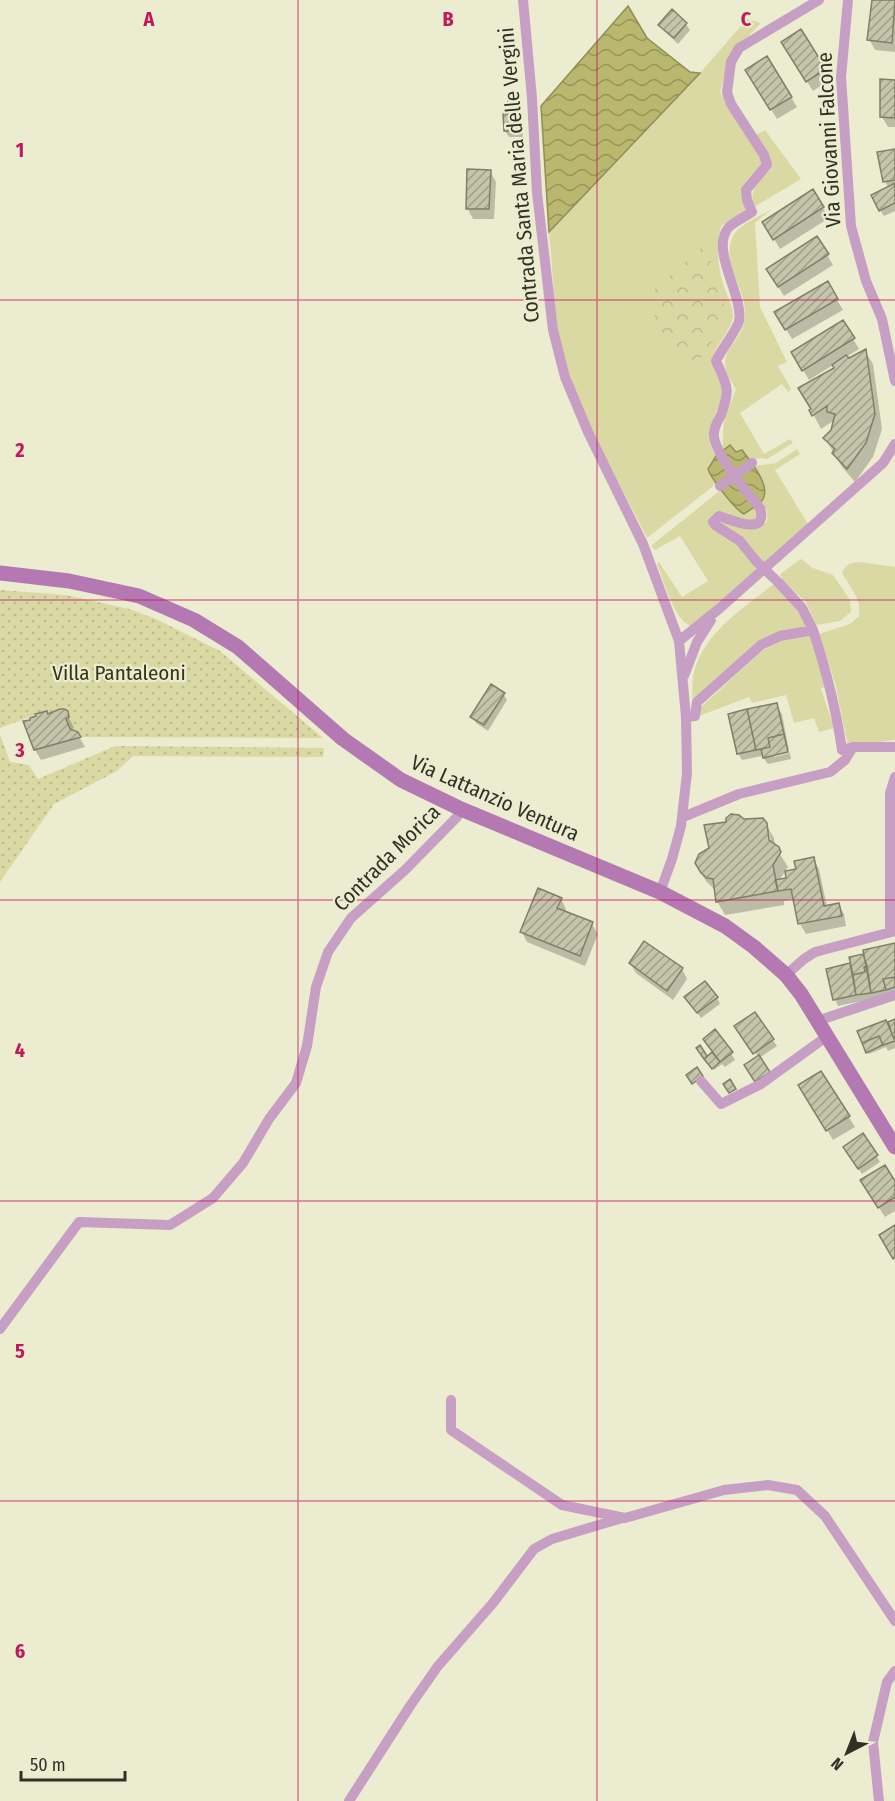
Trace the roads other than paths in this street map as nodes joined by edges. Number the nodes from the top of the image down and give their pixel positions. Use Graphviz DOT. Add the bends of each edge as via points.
graph roads {
  1 [pos="523,0"];
  2 [pos="819,0"];
  3 [pos="848,0"];
  4 [pos="892,344"];
  5 [pos="895,381"];
  6 [pos="895,444"];
  7 [pos="752,463"];
  8 [pos="736,475"];
  9 [pos="720,486"];
  10 [pos="0,573"];
  11 [pos="720,608"];
  12 [pos="813,630"];
  13 [pos="679,641"];
  14 [pos="682,679"];
  15 [pos="686,717"];
  16 [pos="895,747"];
  17 [pos="847,748"];
  18 [pos="895,777"];
  19 [pos="461,809"];
  20 [pos="683,817"];
  21 [pos="660,892"];
  22 [pos="893,931"];
  23 [pos="786,975"];
  24 [pos="895,995"];
  25 [pos="817,1021"];
  26 [pos="826,1037"];
  27 [pos="701,1081"];
  28 [pos="895,1147"];
  29 [pos="0,1329"];
  30 [pos="451,1400"];
  31 [pos="625,1518"];
  32 [pos="895,1621"];
  33 [pos="895,1671"];
  34 [pos="349,1801"];
  35 [pos="879,1801"];
  1 -- 13 [label="street, Contrada Santa Maria delle Vergini" via="537,193 553,330 565,377 643,544"];
  2 -- 8 [label="street" via="740,48 731,62 727,92 731,104 767,165 746,190 752,212 728,228 724,242 725,266 738,303 739,322 716,361 728,397 714,441"];
  3 -- 4 [label="street, Via Giovanni Falcone" via="841,77 851,226 866,281"];
  4 -- 5 [label="street, Via Giovanni Falcone"];
  6 -- 11 [label="street" via="883,463"];
  7 -- 8 [label="street"];
  8 -- 9 [label="street"];
  8 -- 12 [label="street, bridge" via="760,508 761,518 754,525 719,516 713,522 740,541 779,583 802,608"];
  10 -- 19 [label="main road, Via Lattanzio Ventura" via="69,581 139,596 194,620 238,647 343,739 401,780"];
  11 -- 13 [label="street"];
  11 -- 14 [label="street" via="698,642"];
  12 -- 15 [label="street" via="780,636 761,645 697,702 695,716"];
  12 -- 17 [label="street"];
  13 -- 14 [label="street, Contrada Santa Maria delle Vergini"];
  14 -- 15 [label="street, Contrada Santa Maria delle Vergini"];
  15 -- 20 [label="street, Contrada Santa Maria delle Vergini"];
  16 -- 17 [label="street"];
  17 -- 20 [label="street" via="845,760 830,772 739,794"];
  18 -- 22 [label="street" via="890,793"];
  19 -- 21 [label="main road, Via Lattanzio Ventura"];
  19 -- 29 [label="street, Contrada Morica" via="457,818 405,870 351,918 328,952 316,987 308,1046 296,1083 243,1163 213,1198 170,1225 79,1222"];
  20 -- 21 [label="street, Contrada Santa Maria delle Vergini"];
  21 -- 23 [label="main road, Via Lattanzio Ventura" via="725,926"];
  22 -- 23 [label="street" via="815,952"];
  23 -- 25 [label="main road, Via Lattanzio Ventura"];
  24 -- 25 [label="street"];
  25 -- 26 [label="main road, Via Lattanzio Ventura"];
  26 -- 27 [label="street" via="760,1084 721,1104"];
  26 -- 28 [label="main road, Via Lattanzio Ventura"];
  30 -- 31 [label="street" via="451,1430 561,1505"];
  31 -- 32 [label="street" via="724,1490 768,1485 797,1490 825,1516"];
  31 -- 34 [label="street" via="552,1539 534,1549 493,1604 438,1666"];
  33 -- 35 [label="street" via="887,1682 873,1742"];
}
